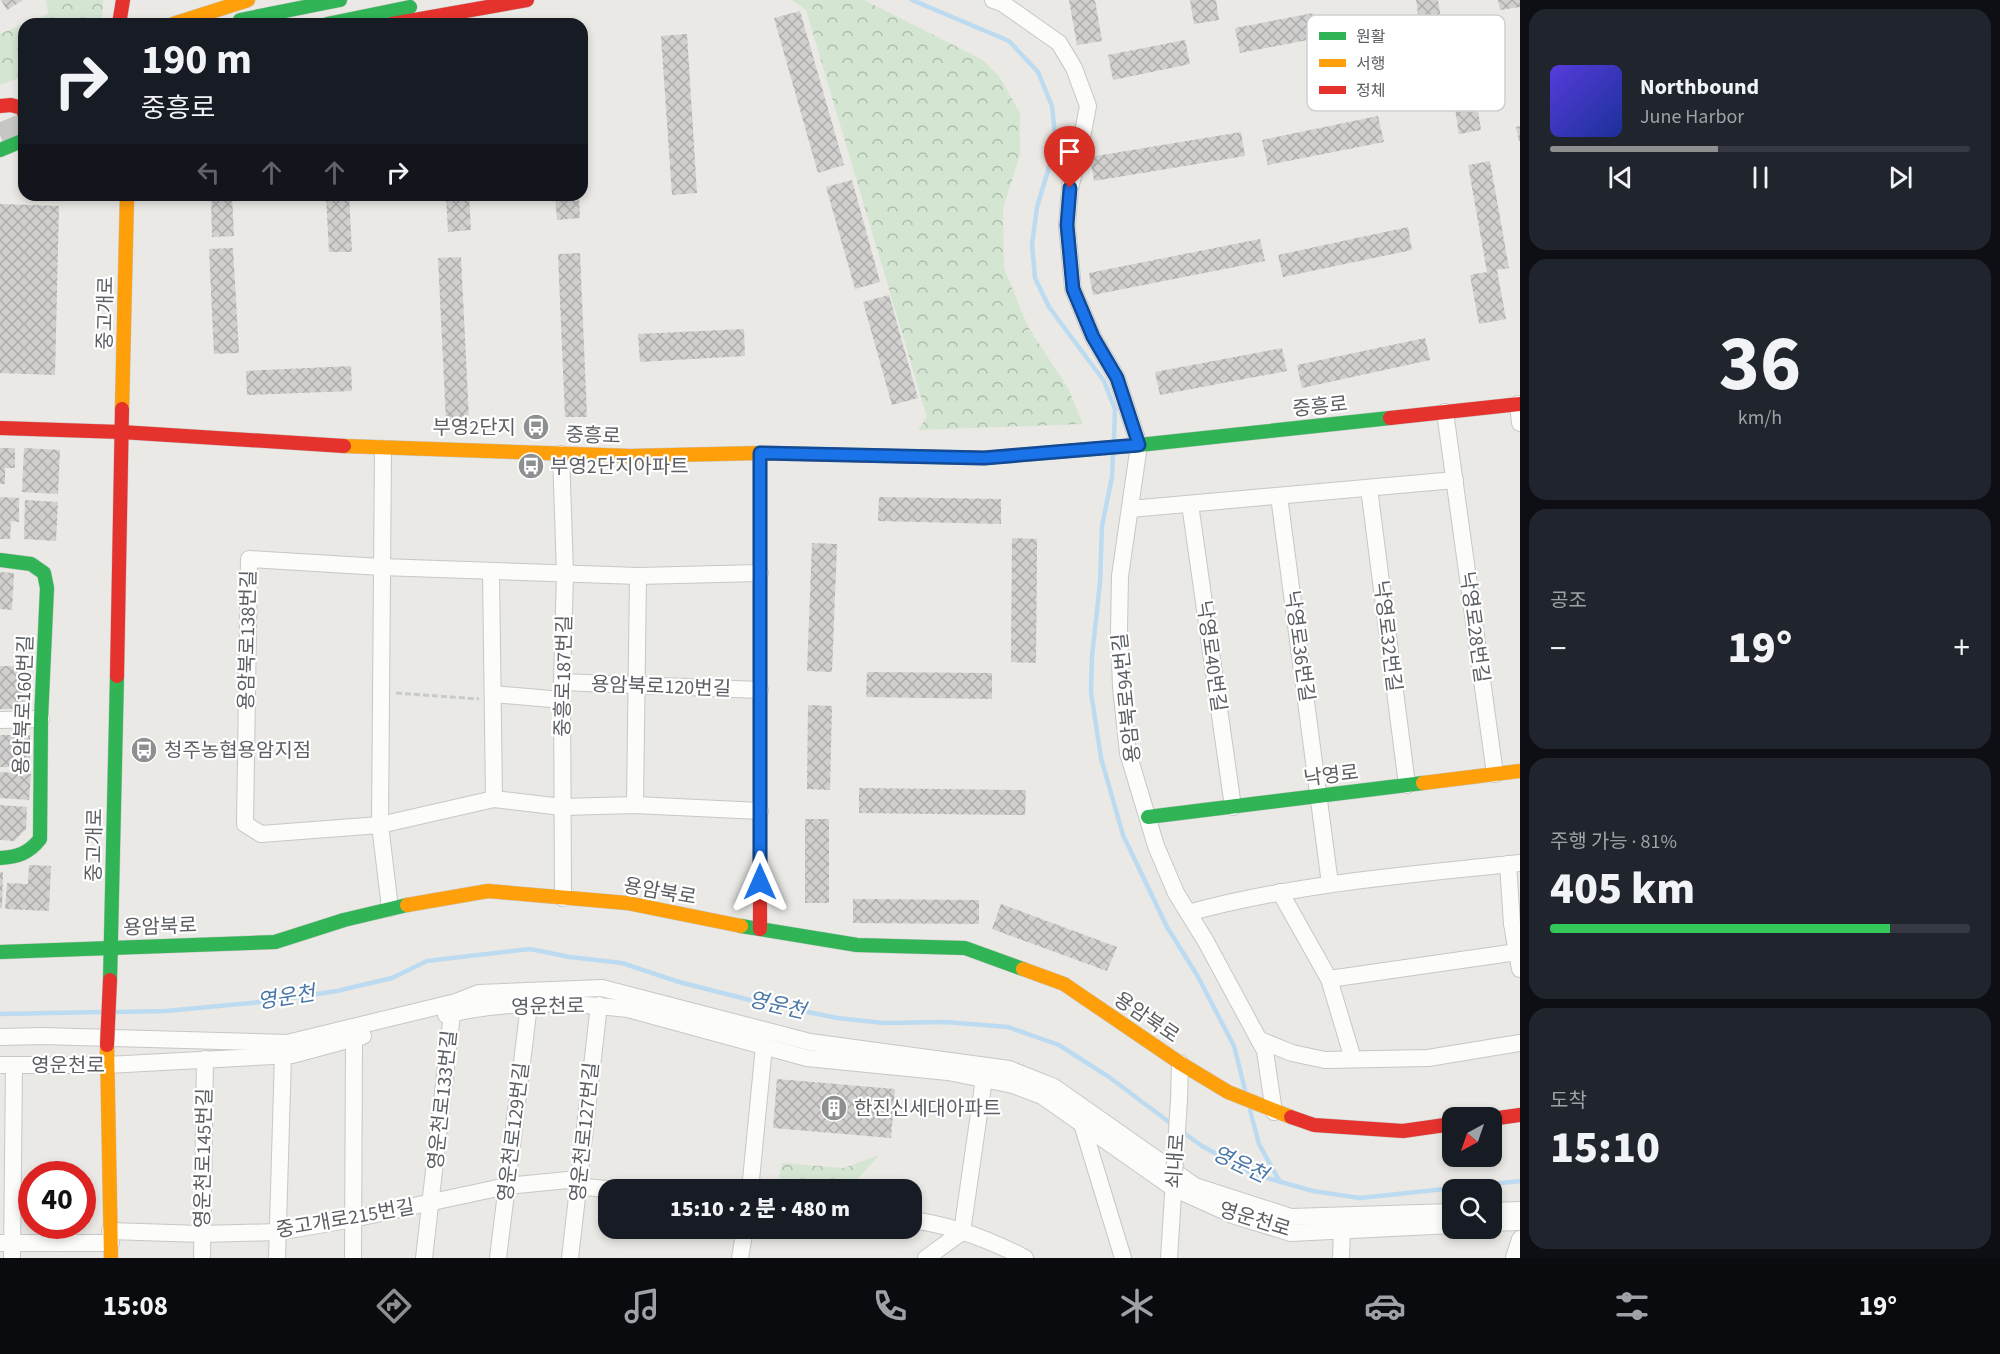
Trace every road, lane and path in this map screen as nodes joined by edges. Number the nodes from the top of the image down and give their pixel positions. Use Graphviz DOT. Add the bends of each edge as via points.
graph roads {
  1 [pos="123,0"];
  2 [pos="249,0"];
  3 [pos="340,0"];
  4 [pos="527,0"];
  5 [pos="993,0"];
  6 [pos="427,3"];
  7 [pos="226,6"];
  8 [pos="120,18"];
  9 [pos="191,18"];
  10 [pos="216,18"];
  11 [pos="250,18"];
  12 [pos="356,18"];
  13 [pos="426,18"];
  14 [pos="18,97"];
  15 [pos="0,105"];
  16 [pos="18,107"];
  17 [pos="18,133"];
  18 [pos="5,148"];
  19 [pos="127,201"];
  20 [pos="1519,404"];
  21 [pos="1445,412"];
  22 [pos="1520,423"];
  23 [pos="0,428"];
  24 [pos="122,432"];
  25 [pos="1131,446"];
  26 [pos="383,449"];
  27 [pos="760,453"];
  28 [pos="561,454"];
  29 [pos="1455,480"];
  30 [pos="1369,488"];
  31 [pos="1286,495"];
  32 [pos="1191,504"];
  33 [pos="1130,509"];
  34 [pos="0,560"];
  35 [pos="381,567"];
  36 [pos="491,571"];
  37 [pos="565,573"];
  38 [pos="760,573"];
  39 [pos="638,576"];
  40 [pos="562,682"];
  41 [pos="637,685"];
  42 [pos="760,690"];
  43 [pos="380,692"];
  44 [pos="493,697"];
  45 [pos="562,700"];
  46 [pos="41,719"];
  47 [pos="0,720"];
  48 [pos="1520,771"];
  49 [pos="1495,774"];
  50 [pos="1407,785"];
  51 [pos="1320,796"];
  52 [pos="494,799"];
  53 [pos="635,804"];
  54 [pos="562,807"];
  55 [pos="1233,807"];
  56 [pos="760,811"];
  57 [pos="1148,817"];
  58 [pos="380,825"];
  59 [pos="0,858"];
  60 [pos="1514,863"];
  61 [pos="1330,884"];
  62 [pos="1280,892"];
  63 [pos="562,898"];
  64 [pos="390,908"];
  65 [pos="1188,912"];
  66 [pos="760,929"];
  67 [pos="112,947"];
  68 [pos="0,952"];
  69 [pos="1517,952"];
  70 [pos="1520,969"];
  71 [pos="1329,979"];
  72 [pos="529,1005"];
  73 [pos="599,1005"];
  74 [pos="452,1014"];
  75 [pos="0,1037"];
  76 [pos="354,1038"];
  77 [pos="1260,1040"];
  78 [pos="1520,1043"];
  79 [pos="764,1046"];
  80 [pos="283,1055"];
  81 [pos="205,1059"];
  82 [pos="1353,1059"];
  83 [pos="1180,1063"];
  84 [pos="7,1065"];
  85 [pos="107,1065"];
  86 [pos="984,1079"];
  87 [pos="1274,1112"];
  88 [pos="1520,1115"];
  89 [pos="1502,1117"];
  90 [pos="1082,1124"];
  91 [pos="1442,1126"];
  92 [pos="7,1159"];
  93 [pos="751,1179"];
  94 [pos="1173,1182"];
  95 [pos="578,1183"];
  96 [pos="507,1186"];
  97 [pos="598,1187"];
  98 [pos="430,1202"];
  99 [pos="1520,1210"];
  100 [pos="1502,1211"];
  101 [pos="1442,1212"];
  102 [pos="353,1219"];
  103 [pos="922,1221"];
  104 [pos="1520,1222"];
  105 [pos="1502,1223"];
  106 [pos="1442,1225"];
  107 [pos="1342,1230"];
  108 [pos="278,1232"];
  109 [pos="962,1232"];
  110 [pos="202,1234"];
  111 [pos="743,1239"];
  112 [pos="1520,1239"];
  113 [pos="111,1244"];
  114 [pos="8,1248"];
  115 [pos="202,1258"];
  116 [pos="277,1258"];
  117 [pos="353,1258"];
  118 [pos="424,1258"];
  119 [pos="498,1258"];
  120 [pos="570,1258"];
  121 [pos="740,1258"];
  122 [pos="926,1258"];
  123 [pos="1025,1258"];
  124 [pos="1123,1258"];
  125 [pos="1169,1258"];
  126 [pos="1341,1258"];
  127 [pos="1514,1258"];
  1 -- 8 [label="street"];
  2 -- 7 [label="street"];
  3 -- 11 [label="street"];
  4 -- 13 [label="street"];
  5 -- 25 [label="street" via="1059,43 1074,68 1088,106 1070,188 1067,225 1073,289 1093,337 1117,378"];
  6 -- 12 [label="street"];
  7 -- 9 [label="street"];
  7 -- 10 [label="street"];
  14 -- 15 [label="street"];
  15 -- 16 [label="street"];
  17 -- 18 [label="street"];
  19 -- 24 [label="street, 중고개로"];
  20 -- 21 [label="street, 중흥로"];
  20 -- 22 [label="street"];
  21 -- 25 [label="street, 중흥로"];
  21 -- 29 [label="street, 낙영로28번길"];
  23 -- 24 [label="street"];
  24 -- 26 [label="street, 중흥로"];
  24 -- 67 [label="street, 중고개로"];
  25 -- 27 [label="street, 중흥로" via="984,458"];
  25 -- 33 [label="street, 용암북로94번길"];
  26 -- 28 [label="street, 중흥로"];
  26 -- 35 [label="street"];
  27 -- 28 [label="street, 중흥로"];
  27 -- 38 [label="street"];
  28 -- 37 [label="street, 중흥로187번길"];
  29 -- 30 [label="street"];
  29 -- 49 [label="street, 낙영로28번길"];
  30 -- 31 [label="street"];
  30 -- 50 [label="street, 낙영로32번길"];
  31 -- 32 [label="street"];
  31 -- 51 [label="street, 낙영로36번길"];
  32 -- 33 [label="street"];
  32 -- 55 [label="street, 낙영로40번길"];
  33 -- 57 [label="street, 용암북로94번길" via="1120,576 1121,687 1128,753"];
  34 -- 46 [label="street, 용암북로160번길" via="32,564 44,573 47,588"];
  35 -- 36 [label="street, 용암북로138번길"];
  35 -- 43 [label="street"];
  35 -- 58 [label="street, 용암북로138번길" via="249,559 245,824 261,834"];
  36 -- 37 [label="street, 용암북로138번길"];
  36 -- 44 [label="street"];
  37 -- 39 [label="street"];
  37 -- 40 [label="street, 중흥로187번길"];
  38 -- 39 [label="street"];
  38 -- 42 [label="street"];
  39 -- 41 [label="street"];
  40 -- 41 [label="street, 용암북로120번길"];
  40 -- 45 [label="street, 중흥로187번길"];
  41 -- 42 [label="street, 용암북로120번길"];
  41 -- 53 [label="street"];
  42 -- 56 [label="street"];
  43 -- 44 [label="path"];
  43 -- 58 [label="street"];
  44 -- 45 [label="street"];
  44 -- 52 [label="street"];
  45 -- 54 [label="street, 중흥로187번길"];
  46 -- 47 [label="street"];
  46 -- 59 [label="street, 용암북로160번길" via="40,838 32,851"];
  48 -- 49 [label="street, 낙영로"];
  49 -- 50 [label="street, 낙영로"];
  50 -- 51 [label="street, 낙영로"];
  51 -- 55 [label="street, 낙영로"];
  51 -- 61 [label="street, 낙영로36번길"];
  52 -- 54 [label="street, 용암북로138번길"];
  52 -- 58 [label="street, 용암북로138번길"];
  53 -- 54 [label="street, 용암북로138번길"];
  53 -- 56 [label="street, 용암북로138번길"];
  54 -- 63 [label="street, 중흥로187번길"];
  55 -- 57 [label="street, 낙영로"];
  56 -- 66 [label="street"];
  57 -- 65 [label="street, 용암북로94번길" via="1156,846"];
  58 -- 64 [label="street"];
  60 -- 61 [label="street"];
  60 -- 69 [label="street" via="1512,924"];
  61 -- 62 [label="street"];
  62 -- 65 [label="street"];
  62 -- 71 [label="street"];
  63 -- 64 [label="street, 용암북로" via="488,891"];
  63 -- 66 [label="street, 용암북로" via="627,903"];
  64 -- 67 [label="street, 용암북로" via="275,942"];
  65 -- 77 [label="street, 용암북로94번길"];
  66 -- 83 [label="street, 용암북로" via="857,945 965,948 1064,984"];
  67 -- 68 [label="street, 용암북로"];
  67 -- 85 [label="street, 중고개로, bridge"];
  69 -- 70 [label="street"];
  69 -- 71 [label="street"];
  71 -- 82 [label="street"];
  72 -- 73 [label="street, 영운천로"];
  72 -- 74 [label="street, 영운천로" via="472,1008"];
  72 -- 96 [label="street, 영운천로129번길"];
  73 -- 79 [label="street, 영운천로" via="628,1009"];
  73 -- 95 [label="street, 영운천로127번길"];
  74 -- 76 [label="street, 영운천로"];
  74 -- 98 [label="street, 영운천로133번길"];
  75 -- 101 [label="street" via="287,1043 479,993 602,988 810,1042 1009,1069 1054,1087 1195,1186 1292,1217"];
  76 -- 80 [label="street, 영운천로"];
  76 -- 102 [label="street"];
  77 -- 82 [label="street" via="1292,1053 1325,1060"];
  77 -- 87 [label="street, 용암북로94번길"];
  78 -- 82 [label="street" via="1428,1058"];
  79 -- 86 [label="street, 영운천로" via="807,1058"];
  79 -- 93 [label="street"];
  80 -- 81 [label="street, 영운천로"];
  80 -- 108 [label="street"];
  81 -- 85 [label="street, 영운천로"];
  81 -- 110 [label="street, 영운천로145번길"];
  83 -- 87 [label="street, 용암북로" via="1228,1092"];
  83 -- 94 [label="street, 쇠내로, bridge"];
  84 -- 85 [label="street, 영운천로"];
  84 -- 92 [label="street"];
  85 -- 113 [label="street, 중고개로"];
  86 -- 90 [label="street, 영운천로" via="1042,1096"];
  86 -- 109 [label="street"];
  87 -- 91 [label="street, 용암북로" via="1314,1125 1402,1131"];
  88 -- 89 [label="street"];
  90 -- 94 [label="street, 영운천로"];
  90 -- 124 [label="street"];
  92 -- 114 [label="street"];
  94 -- 107 [label="street, 영운천로" via="1235,1216 1291,1233"];
  94 -- 125 [label="street, 쇠내로"];
  95 -- 96 [label="street, 중고개로215번길"];
  95 -- 97 [label="street, 중고개로215번길"];
  95 -- 120 [label="street, 영운천로127번길"];
  96 -- 98 [label="street, 중고개로215번길"];
  96 -- 119 [label="street, 영운천로129번길"];
  98 -- 102 [label="street, 중고개로215번길"];
  98 -- 118 [label="street, 영운천로133번길"];
  99 -- 100 [label="street"];
  102 -- 108 [label="street, 중고개로215번길"];
  102 -- 117 [label="street"];
  103 -- 109 [label="street"];
  104 -- 105 [label="street"];
  106 -- 107 [label="street, 영운천로"];
  107 -- 126 [label="street"];
  108 -- 110 [label="street, 중고개로215번길"];
  108 -- 116 [label="street"];
  109 -- 122 [label="street"];
  109 -- 123 [label="street"];
  110 -- 113 [label="street, 중고개로215번길"];
  110 -- 115 [label="street, 영운천로145번길"];
  111 -- 121 [label="street"];
  112 -- 127 [label="street"];
  113 -- 114 [label="street, 중고개로215번길"];
}
